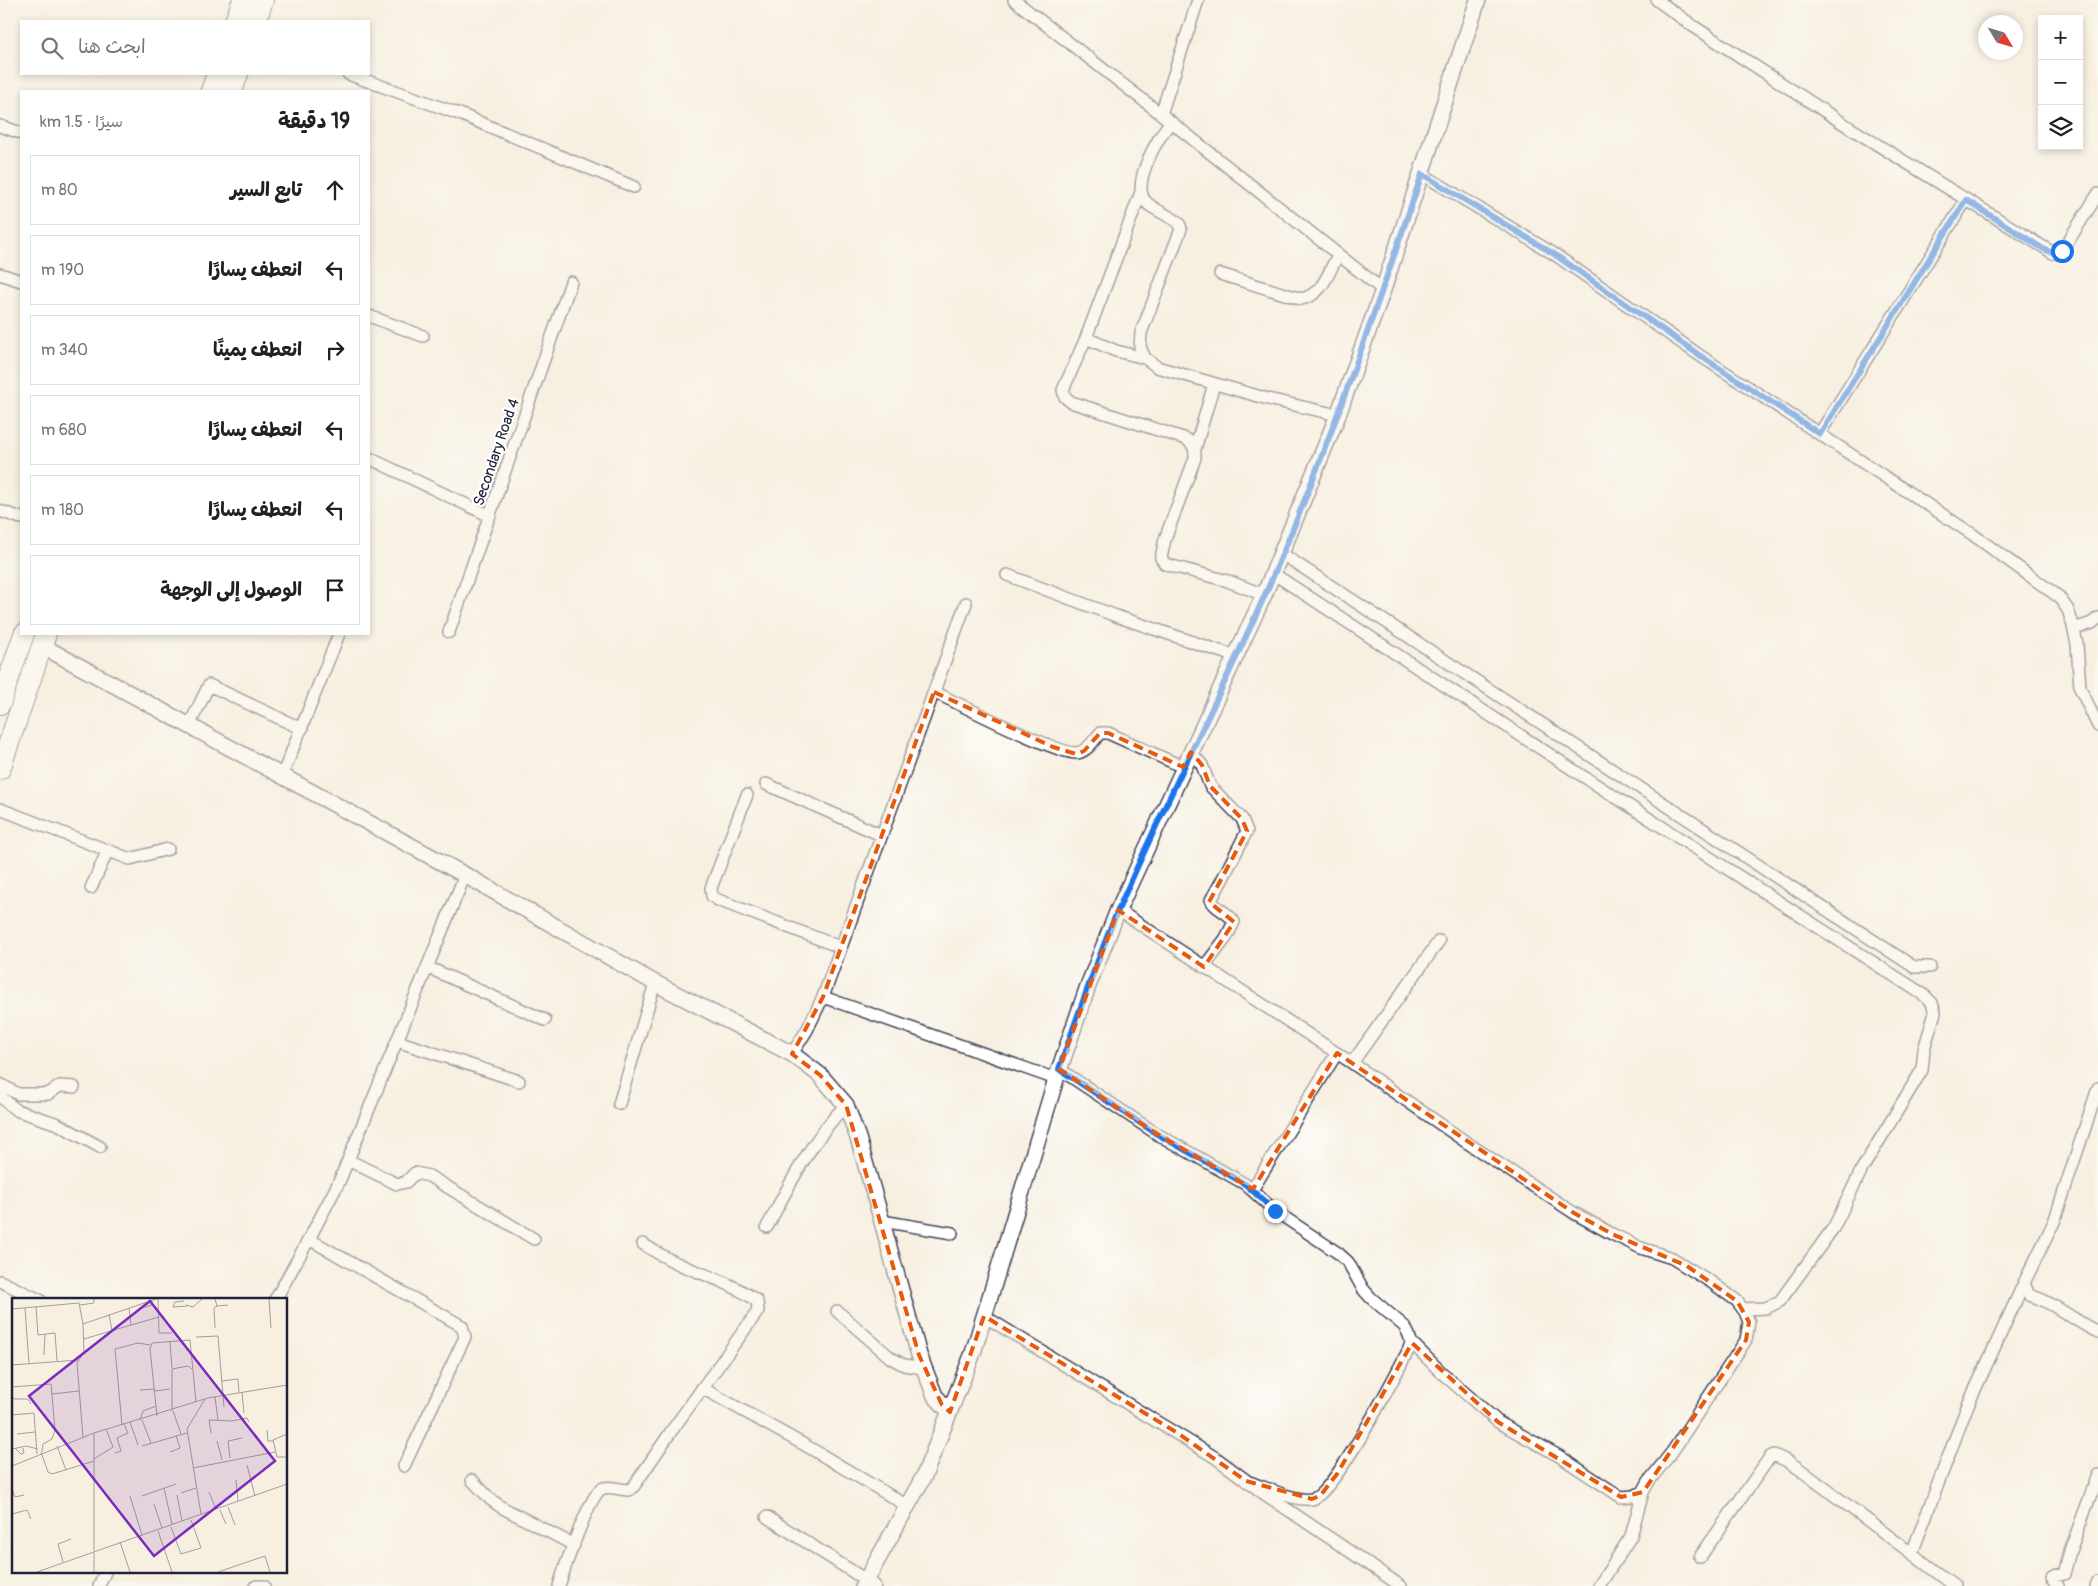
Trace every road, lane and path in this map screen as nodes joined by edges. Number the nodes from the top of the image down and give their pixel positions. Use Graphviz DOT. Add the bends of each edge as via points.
graph roads {
  1 [pos="243,0"];
  2 [pos="263,0"];
  3 [pos="1014,0"];
  4 [pos="1198,0"];
  5 [pos="1478,0"];
  6 [pos="1657,0"];
  7 [pos="235,20"];
  8 [pos="256,20"];
  9 [pos="217,75"];
  10 [pos="238,75"];
  11 [pos="351,75"];
  12 [pos="211,90"];
  13 [pos="232,90"];
  14 [pos="1161,114"];
  15 [pos="1171,122"];
  16 [pos="0,126"];
  17 [pos="20,133"];
  18 [pos="1422,174"];
  19 [pos="634,187"];
  20 [pos="1141,192"];
  21 [pos="2098,194"];
  22 [pos="1966,200"];
  23 [pos="1338,255"];
  24 [pos="0,274"];
  25 [pos="1220,274"];
  26 [pos="20,281"];
  27 [pos="571,282"];
  28 [pos="1382,290"];
  29 [pos="370,316"];
  30 [pos="423,336"];
  31 [pos="1086,338"];
  32 [pos="1145,358"];
  33 [pos="1214,384"];
  34 [pos="1338,415"];
  35 [pos="1820,434"];
  36 [pos="1195,449"];
  37 [pos="370,458"];
  38 [pos="0,511"];
  39 [pos="490,516"];
  40 [pos="20,518"];
  41 [pos="1282,554"];
  42 [pos="1274,574"];
  43 [pos="1007,575"];
  44 [pos="1264,596"];
  45 [pos="966,603"];
  46 [pos="2098,618"];
  47 [pos="2074,629"];
  48 [pos="449,632"];
  49 [pos="24,635"];
  50 [pos="339,635"];
  51 [pos="44,640"];
  52 [pos="1237,657"];
  53 [pos="934,692"];
  54 [pos="0,704"];
  55 [pos="189,726"];
  56 [pos="2098,726"];
  57 [pos="302,729"];
  58 [pos="1191,752"];
  59 [pos="1183,767"];
  60 [pos="0,769"];
  61 [pos="282,776"];
  62 [pos="766,784"];
  63 [pos="747,795"];
  64 [pos="0,809"];
  65 [pos="881,835"];
  66 [pos="168,849"];
  67 [pos="107,852"];
  68 [pos="465,875"];
  69 [pos="91,888"];
  70 [pos="1118,910"];
  71 [pos="1439,941"];
  72 [pos="840,947"];
  73 [pos="427,967"];
  74 [pos="1204,967"];
  75 [pos="1930,967"];
  76 [pos="655,983"];
  77 [pos="822,997"];
  78 [pos="545,1020"];
  79 [pos="397,1041"];
  80 [pos="1337,1053"];
  81 [pos="792,1054"];
  82 [pos="1352,1063"];
  83 [pos="1057,1074"];
  84 [pos="519,1080"];
  85 [pos="0,1084"];
  86 [pos="74,1087"];
  87 [pos="2098,1088"];
  88 [pos="0,1096"];
  89 [pos="619,1104"];
  90 [pos="846,1105"];
  91 [pos="100,1147"];
  92 [pos="348,1160"];
  93 [pos="1252,1190"];
  94 [pos="882,1220"];
  95 [pos="767,1227"];
  96 [pos="952,1233"];
  97 [pos="310,1239"];
  98 [pos="534,1239"];
  99 [pos="643,1244"];
  100 [pos="0,1281"];
  101 [pos="2024,1283"];
  102 [pos="36,1298"];
  103 [pos="275,1298"];
  104 [pos="1743,1309"];
  105 [pos="837,1311"];
  106 [pos="984,1316"];
  107 [pos="2098,1332"];
  108 [pos="1411,1342"];
  109 [pos="923,1368"];
  110 [pos="702,1388"];
  111 [pos="950,1412"];
  112 [pos="404,1466"];
  113 [pos="2098,1475"];
  114 [pos="472,1480"];
  115 [pos="1246,1481"];
  116 [pos="1643,1492"];
  117 [pos="909,1507"];
  118 [pos="767,1517"];
  119 [pos="574,1545"];
  120 [pos="1912,1553"];
  121 [pos="1700,1557"];
  122 [pos="104,1574"];
  123 [pos="2055,1581"];
  124 [pos="2098,1581"];
  125 [pos="868,1584"];
  126 [pos="100,1586"];
  127 [pos="256,1586"];
  128 [pos="264,1586"];
  129 [pos="559,1586"];
  130 [pos="1401,1586"];
  131 [pos="1600,1586"];
  132 [pos="1955,1586"];
  133 [pos="2044,1586"];
  134 [pos="2096,1586"];
  1 -- 7 [label="highway"];
  2 -- 8 [label="highway"];
  3 -- 14 [label="street"];
  4 -- 14 [label="street"];
  5 -- 18 [label="street"];
  6 -- 22 [label="street"];
  9 -- 12 [label="highway"];
  10 -- 13 [label="highway"];
  11 -- 19 [label="street" via="470,118"];
  14 -- 15 [label="street"];
  15 -- 20 [label="street" via="1157,141 1143,176"];
  15 -- 23 [label="street"];
  16 -- 17 [label="street"];
  18 -- 28 [label="street"];
  18 -- 35 [label="street" via="1554,254"];
  20 -- 31 [label="street"];
  20 -- 32 [label="street" via="1146,202 1179,223 1180,229 1141,333 1140,347"];
  21 -- 22 [label="street" via="2058,254 2045,250"];
  22 -- 35 [label="street"];
  23 -- 25 [label="street" via="1320,290 1301,299"];
  23 -- 28 [label="street"];
  24 -- 26 [label="street"];
  27 -- 39 [label="street, Secondary Road 4"];
  28 -- 34 [label="street"];
  29 -- 30 [label="street"];
  31 -- 32 [label="street" via="1116,351"];
  31 -- 36 [label="street" via="1064,390 1065,397 1071,402 1186,439"];
  32 -- 33 [label="street" via="1157,367"];
  33 -- 34 [label="street"];
  33 -- 36 [label="street"];
  34 -- 41 [label="street"];
  35 -- 47 [label="street" via="1972,534 2060,597"];
  36 -- 44 [label="street" via="1195,458 1161,558 1164,564 1228,581"];
  37 -- 39 [label="street"];
  38 -- 40 [label="street"];
  39 -- 48 [label="street, Secondary Road 4"];
  41 -- 42 [label="street"];
  41 -- 75 [label="street" via="1914,968"];
  42 -- 44 [label="street"];
  42 -- 104 [label="street" via="1932,1003 1935,1013 1924,1049 1922,1070 1862,1169 1834,1227 1780,1302 1766,1308"];
  43 -- 52 [label="street"];
  44 -- 52 [label="street"];
  45 -- 53 [label="street"];
  46 -- 47 [label="street"];
  47 -- 56 [label="street" via="2080,688"];
  49 -- 54 [label="highway"];
  50 -- 57 [label="street"];
  51 -- 55 [label="street"];
  51 -- 60 [label="highway"];
  52 -- 58 [label="street"];
  53 -- 59 [label="street" via="1053,747 1076,754 1084,751 1100,734 1108,733"];
  53 -- 65 [label="street"];
  55 -- 57 [label="street" via="209,685"];
  55 -- 61 [label="street"];
  57 -- 61 [label="street"];
  58 -- 59 [label="street"];
  58 -- 74 [label="street" via="1202,765 1210,786 1242,819 1247,831 1210,900 1234,922"];
  59 -- 70 [label="street"];
  61 -- 68 [label="street"];
  62 -- 65 [label="street"];
  63 -- 72 [label="street" via="710,888 712,896"];
  64 -- 67 [label="street"];
  65 -- 72 [label="street"];
  66 -- 67 [label="street" via="130,859"];
  67 -- 69 [label="street"];
  68 -- 73 [label="street"];
  68 -- 76 [label="street"];
  70 -- 74 [label="street"];
  70 -- 83 [label="street"];
  71 -- 82 [label="street"];
  72 -- 77 [label="street"];
  73 -- 78 [label="street"];
  73 -- 79 [label="street"];
  74 -- 80 [label="street"];
  76 -- 81 [label="street"];
  76 -- 89 [label="street"];
  77 -- 81 [label="street"];
  77 -- 83 [label="street"];
  79 -- 84 [label="street"];
  79 -- 92 [label="street"];
  80 -- 82 [label="street"];
  80 -- 93 [label="street"];
  81 -- 90 [label="street" via="820,1075"];
  82 -- 104 [label="street" via="1574,1213 1642,1248 1688,1266 1737,1301"];
  83 -- 93 [label="street"];
  83 -- 106 [label="street"];
  85 -- 86 [label="street" via="18,1094 48,1094 60,1086"];
  87 -- 101 [label="street" via="2054,1222"];
  88 -- 91 [label="street" via="16,1110 58,1124"];
  90 -- 94 [label="street"];
  90 -- 95 [label="street" via="810,1146"];
  92 -- 97 [label="street"];
  92 -- 98 [label="street" via="397,1184 406,1182 415,1173 429,1176"];
  93 -- 108 [label="street" via="1275,1211 1348,1262 1371,1298 1405,1327"];
  94 -- 96 [label="street"];
  94 -- 109 [label="street"];
  97 -- 103 [label="street"];
  97 -- 112 [label="street" via="462,1326 465,1337"];
  99 -- 110 [label="street" via="733,1286 757,1302 758,1311"];
  100 -- 102 [label="street"];
  101 -- 107 [label="street" via="2029,1295 2042,1299 2079,1324"];
  101 -- 120 [label="street" via="1967,1407"];
  104 -- 116 [label="street" via="1749,1322 1746,1340"];
  105 -- 109 [label="street" via="891,1358 904,1365"];
  106 -- 111 [label="street"];
  106 -- 115 [label="street" via="1176,1432"];
  108 -- 115 [label="street" via="1386,1393 1320,1496 1312,1499 1296,1497"];
  108 -- 116 [label="street" via="1498,1422 1621,1496"];
  109 -- 111 [label="street" via="935,1396"];
  110 -- 117 [label="street"];
  110 -- 119 [label="street" via="634,1486 628,1490 601,1489"];
  111 -- 117 [label="street"];
  113 -- 123 [label="street" via="2064,1574"];
  114 -- 119 [label="street" via="490,1500"];
  115 -- 130 [label="street"];
  116 -- 131 [label="street" via="1631,1536"];
  117 -- 125 [label="street"];
  118 -- 125 [label="street"];
  119 -- 129 [label="street"];
  120 -- 121 [label="street" via="1798,1468 1774,1456 1770,1457"];
  120 -- 132 [label="street"];
  122 -- 126 [label="street"];
  123 -- 133 [label="street"];
  124 -- 134 [label="street"];
  127 -- 128 [label="street"];
}
